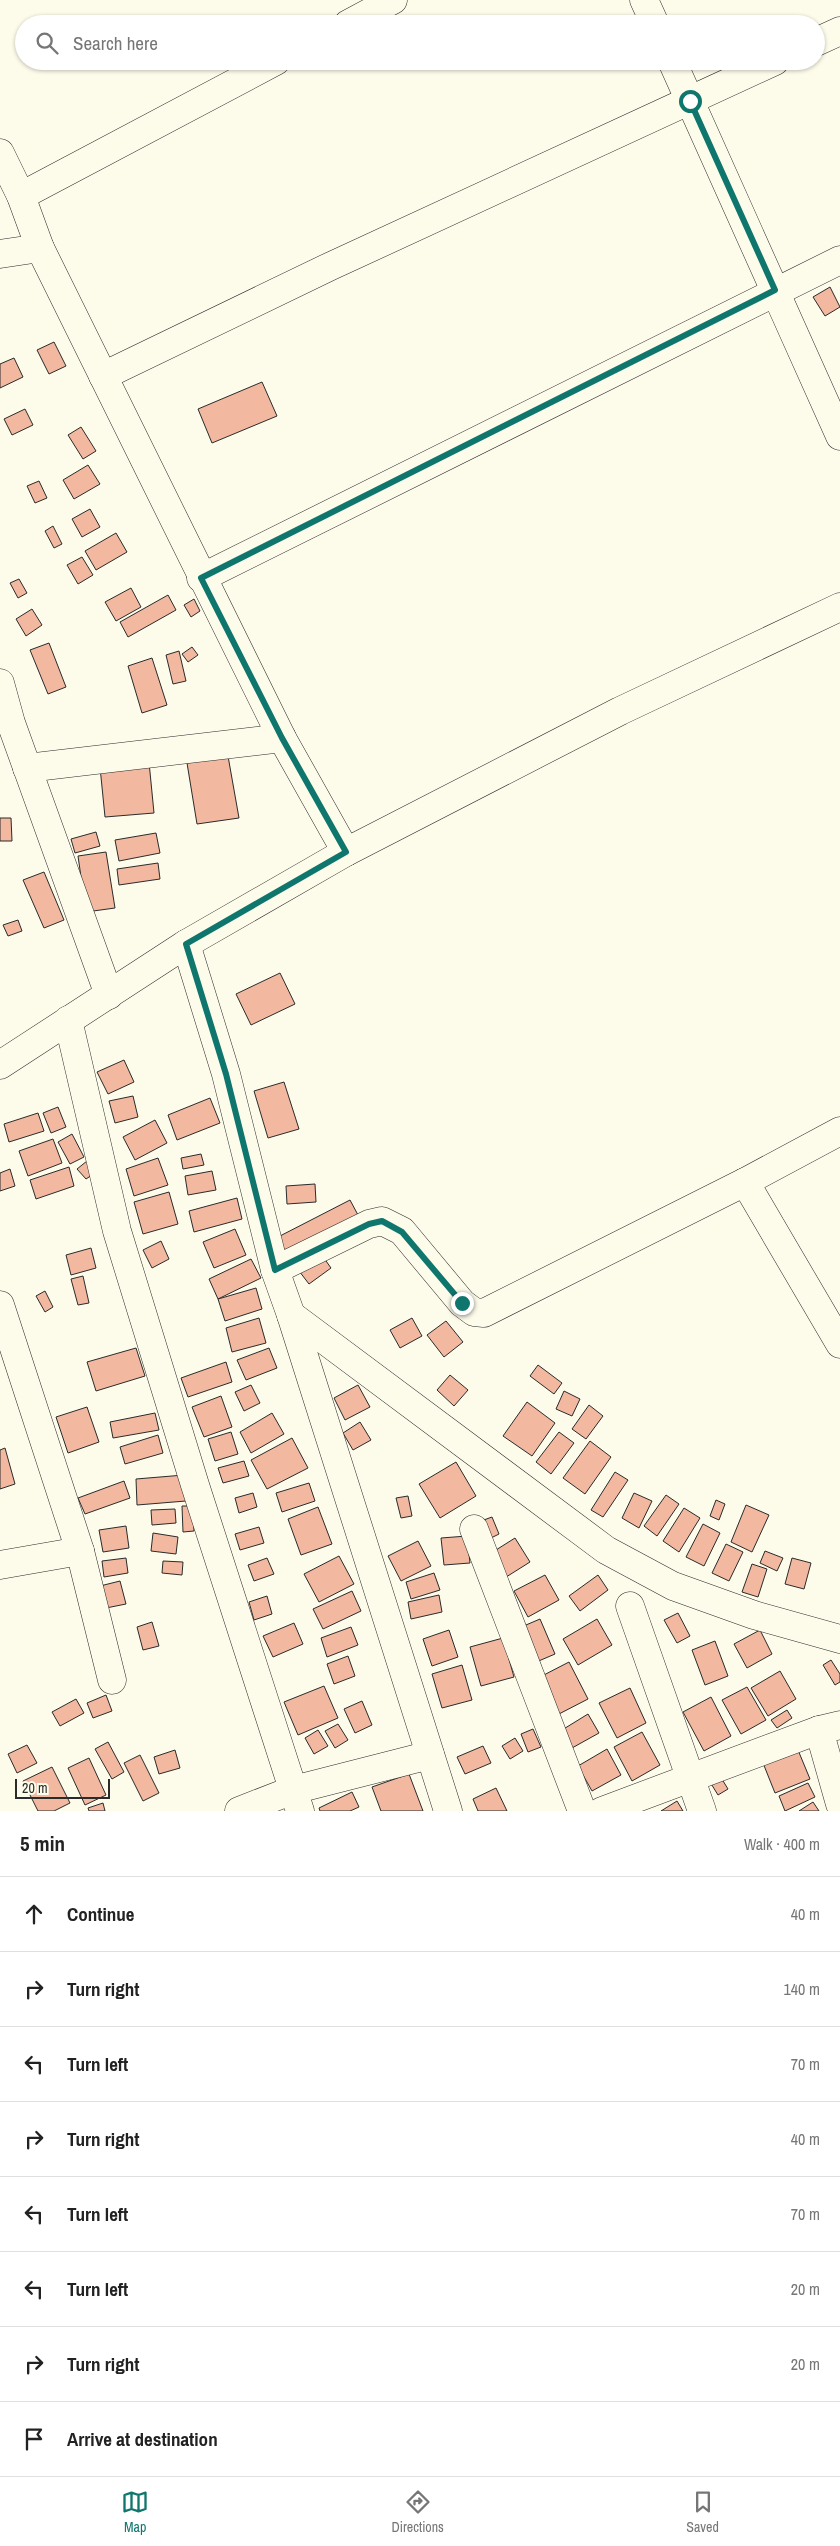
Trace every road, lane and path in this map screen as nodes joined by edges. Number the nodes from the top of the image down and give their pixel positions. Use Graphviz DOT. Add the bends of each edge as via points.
graph roads {
  1 [pos="393,0"];
  2 [pos="644,0"];
  3 [pos="365,15"];
  4 [pos="650,15"];
  5 [pos="840,31"];
  6 [pos="825,38"];
  7 [pos="259,70"];
  8 [pos="676,70"];
  9 [pos="756,70"];
  10 [pos="690,101"];
  11 [pos="0,153"];
  12 [pos="20,196"];
  13 [pos="40,248"];
  14 [pos="0,254"];
  15 [pos="840,260"];
  16 [pos="775,290"];
  17 [pos="103,376"];
  18 [pos="840,436"];
  19 [pos="201,578"];
  20 [pos="840,607"];
  21 [pos="0,683"];
  22 [pos="6,724"];
  23 [pos="282,738"];
  24 [pos="27,768"];
  25 [pos="346,852"];
  26 [pos="186,944"];
  27 [pos="110,995"];
  28 [pos="68,1020"];
  29 [pos="0,1065"];
  30 [pos="840,1131"];
  31 [pos="745,1182"];
  32 [pos="275,1270"];
  33 [pos="0,1306"];
  34 [pos="291,1315"];
  35 [pos="840,1344"];
  36 [pos="474,1529"];
  37 [pos="80,1552"];
  38 [pos="0,1565"];
  39 [pos="630,1606"];
  40 [pos="840,1639"];
  41 [pos="112,1680"];
  42 [pos="830,1727"];
  43 [pos="430,1755"];
  44 [pos="692,1777"];
  45 [pos="297,1800"];
  46 [pos="840,1804"];
  47 [pos="239,1811"];
  48 [pos="448,1811"];
  49 [pos="582,1811"];
  50 [pos="602,1811"];
  51 [pos="702,1811"];
  1 -- 3 [label="street"];
  2 -- 4 [label="street"];
  5 -- 6 [label="street"];
  7 -- 12 [label="street"];
  8 -- 10 [label="street"];
  9 -- 10 [label="street"];
  10 -- 16 [label="street"];
  10 -- 17 [label="street" via="331,266"];
  11 -- 12 [label="street"];
  12 -- 13 [label="street"];
  13 -- 14 [label="street"];
  13 -- 17 [label="street"];
  15 -- 16 [label="street"];
  16 -- 18 [label="street"];
  16 -- 19 [label="street"];
  17 -- 19 [label="street"];
  19 -- 23 [label="street"];
  20 -- 25 [label="street" via="620,711"];
  21 -- 22 [label="street"];
  22 -- 24 [label="street"];
  23 -- 24 [label="street"];
  23 -- 25 [label="street"];
  24 -- 27 [label="street"];
  25 -- 26 [label="street"];
  26 -- 27 [label="street"];
  26 -- 32 [label="street" via="226,1074"];
  27 -- 28 [label="street"];
  28 -- 29 [label="street"];
  28 -- 45 [label="street" via="117,1232"];
  30 -- 31 [label="street"];
  31 -- 32 [label="street" via="484,1313 474,1312 462,1303 402,1232 382,1221 369,1224"];
  31 -- 35 [label="street"];
  32 -- 34 [label="street"];
  33 -- 37 [label="street"];
  34 -- 40 [label="street" via="606,1550 673,1586 754,1615"];
  34 -- 43 [label="street"];
  36 -- 49 [label="street"];
  37 -- 38 [label="street"];
  37 -- 41 [label="street"];
  39 -- 44 [label="street"];
  42 -- 44 [label="street"];
  42 -- 46 [label="street"];
  43 -- 45 [label="street"];
  43 -- 48 [label="street"];
  44 -- 50 [label="street"];
  44 -- 51 [label="street"];
  45 -- 47 [label="street"];
}
